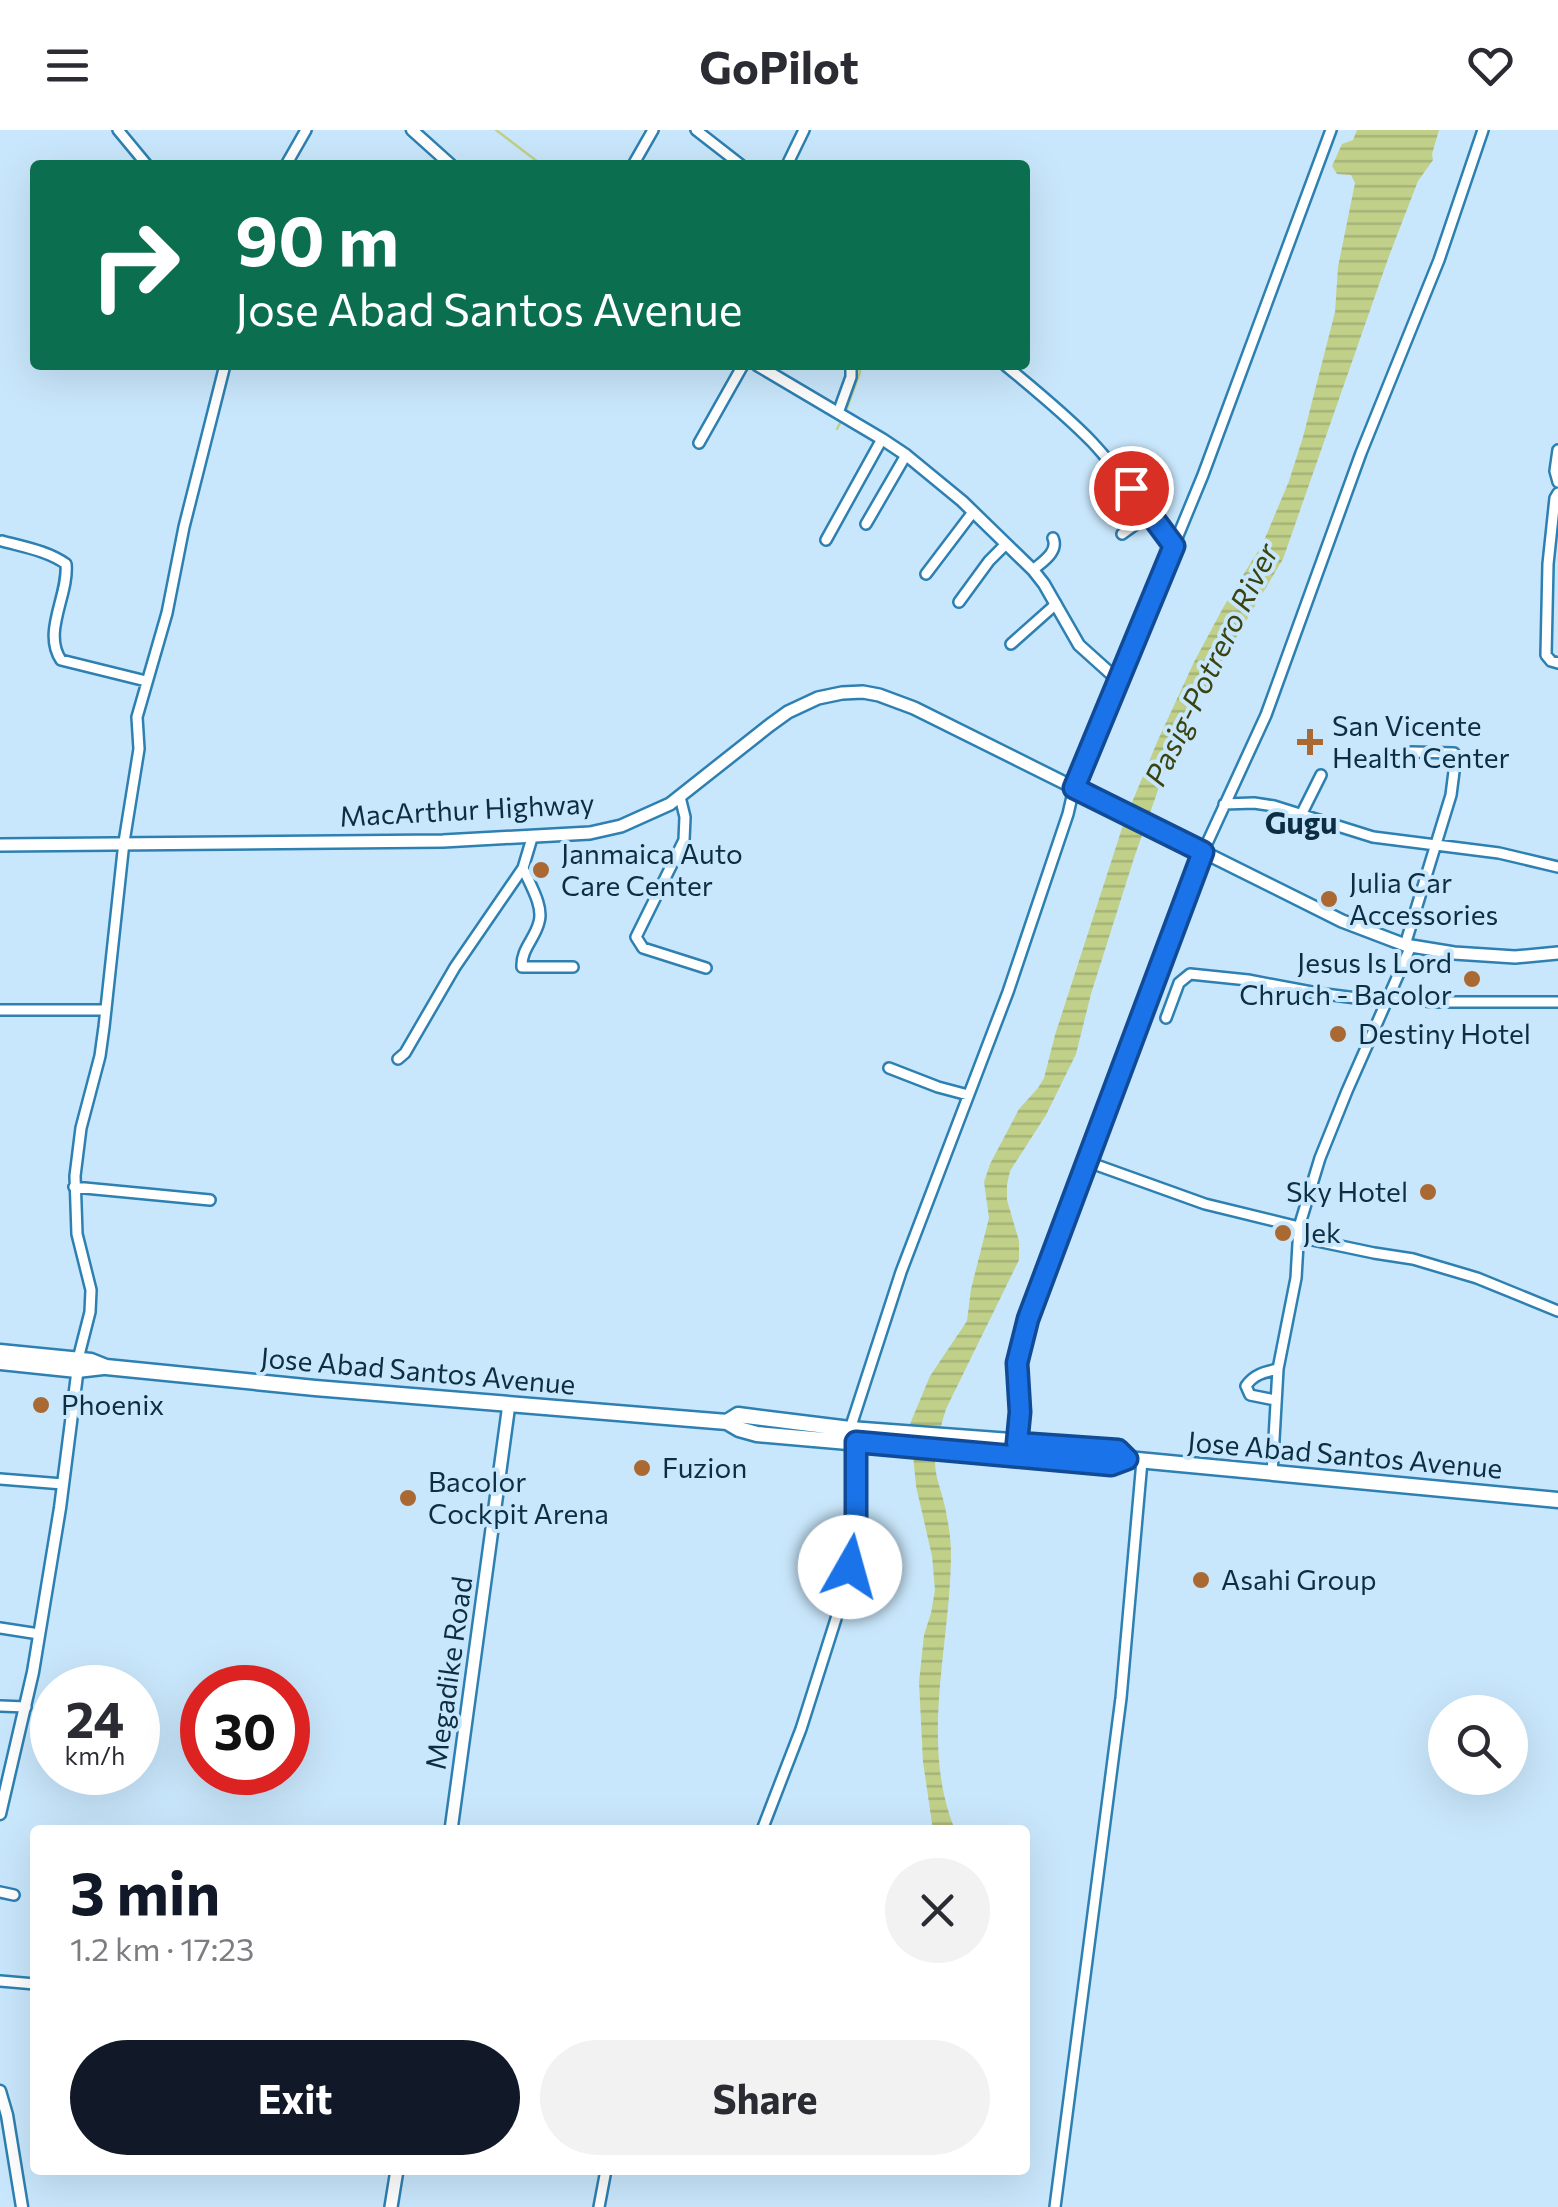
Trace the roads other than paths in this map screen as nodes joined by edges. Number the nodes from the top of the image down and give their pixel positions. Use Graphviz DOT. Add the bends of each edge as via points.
graph roads {
  1 [pos="118,130"];
  2 [pos="306,130"];
  3 [pos="412,130"];
  4 [pos="653,130"];
  5 [pos="696,130"];
  6 [pos="804,130"];
  7 [pos="1331,130"];
  8 [pos="1483,130"];
  9 [pos="143,160"];
  10 [pos="289,160"];
  11 [pos="445,160"];
  12 [pos="636,160"];
  13 [pos="735,160"];
  14 [pos="789,160"];
  15 [pos="224,370"];
  16 [pos="740,370"];
  17 [pos="765,370"];
  18 [pos="851,370"];
  19 [pos="1011,370"];
  20 [pos="838,413"];
  21 [pos="882,438"];
  22 [pos="699,444"];
  23 [pos="1558,450"];
  24 [pos="906,455"];
  25 [pos="1558,482"];
  26 [pos="1558,492"];
  27 [pos="973,512"];
  28 [pos="1150,514"];
  29 [pos="866,524"];
  30 [pos="1122,534"];
  31 [pos="1053,538"];
  32 [pos="826,540"];
  33 [pos="2,542"];
  34 [pos="1006,544"];
  35 [pos="1174,546"];
  36 [pos="1032,570"];
  37 [pos="926,574"];
  38 [pos="959,602"];
  39 [pos="1056,604"];
  40 [pos="1012,644"];
  41 [pos="1558,663"];
  42 [pos="146,681"];
  43 [pos="1119,681"];
  44 [pos="1411,752"];
  45 [pos="1321,775"];
  46 [pos="1076,789"];
  47 [pos="680,796"];
  48 [pos="1224,804"];
  49 [pos="1301,815"];
  50 [pos="532,838"];
  51 [pos="124,842"];
  52 [pos="0,845"];
  53 [pos="1437,846"];
  54 [pos="1201,852"];
  55 [pos="523,868"];
  56 [pos="1558,868"];
  57 [pos="1408,946"];
  58 [pos="1558,953"];
  59 [pos="573,968"];
  60 [pos="706,968"];
  61 [pos="1389,999"];
  62 [pos="1558,1002"];
  63 [pos="0,1010"];
  64 [pos="106,1010"];
  65 [pos="1166,1018"];
  66 [pos="398,1058"];
  67 [pos="889,1068"];
  68 [pos="968,1094"];
  69 [pos="1088,1162"];
  70 [pos="74,1188"];
  71 [pos="210,1200"];
  72 [pos="1298,1232"];
  73 [pos="1558,1312"];
  74 [pos="0,1352"];
  75 [pos="0,1362"];
  76 [pos="78,1365"];
  77 [pos="1278,1369"];
  78 [pos="1275,1400"];
  79 [pos="510,1404"];
  80 [pos="857,1436"];
  81 [pos="1012,1447"];
  82 [pos="1134,1460"];
  83 [pos="1272,1474"];
  84 [pos="0,1479"];
  85 [pos="62,1484"];
  86 [pos="1558,1500"];
  87 [pos="0,1628"];
  88 [pos="39,1634"];
  89 [pos="0,1706"];
  90 [pos="26,1707"];
  91 [pos="0,1814"];
  92 [pos="452,1825"];
  93 [pos="764,1825"];
  94 [pos="0,1892"];
  95 [pos="14,1894"];
  96 [pos="0,1981"];
  97 [pos="30,1984"];
  98 [pos="0,2091"];
  99 [pos="396,2175"];
  100 [pos="605,2175"];
  101 [pos="22,2207"];
  102 [pos="391,2207"];
  103 [pos="599,2207"];
  104 [pos="1056,2207"];
  1 -- 9 [label="street"];
  2 -- 10 [label="street"];
  3 -- 11 [label="street"];
  4 -- 12 [label="street"];
  5 -- 13 [label="street"];
  6 -- 14 [label="street"];
  7 -- 35 [label="street"];
  8 -- 48 [label="street" via="1266,715"];
  15 -- 42 [label="street"];
  16 -- 22 [label="street"];
  17 -- 20 [label="street"];
  18 -- 20 [label="street"];
  19 -- 28 [label="street" via="1092,443"];
  20 -- 21 [label="street"];
  21 -- 24 [label="street"];
  21 -- 32 [label="street"];
  23 -- 25 [label="street"];
  24 -- 27 [label="street"];
  24 -- 29 [label="street"];
  26 -- 41 [label="street" via="1546,656"];
  27 -- 34 [label="street"];
  27 -- 37 [label="street"];
  28 -- 30 [label="street"];
  28 -- 35 [label="street"];
  31 -- 36 [label="street" via="1053,552"];
  33 -- 42 [label="street" via="66,564 55,632 62,660"];
  34 -- 36 [label="street"];
  34 -- 38 [label="street"];
  35 -- 43 [label="street"];
  36 -- 39 [label="street"];
  39 -- 40 [label="street"];
  39 -- 43 [label="street" via="1079,645"];
  42 -- 51 [label="street"];
  43 -- 46 [label="street"];
  44 -- 53 [label="street" via="1456,756"];
  45 -- 49 [label="street"];
  46 -- 47 [label="main road, MacArthur Highway" via="914,708 863,692 818,698 788,712"];
  46 -- 54 [label="main road, MacArthur Highway"];
  46 -- 68 [label="street"];
  47 -- 50 [label="main road, MacArthur Highway" via="621,826"];
  47 -- 60 [label="street" via="684,840 636,938 643,948"];
  48 -- 49 [label="street" via="1254,803"];
  48 -- 54 [label="street"];
  49 -- 53 [label="street" via="1373,837"];
  50 -- 51 [label="main road, MacArthur Highway"];
  50 -- 55 [label="street"];
  51 -- 52 [label="main road, MacArthur Highway"];
  51 -- 64 [label="street"];
  53 -- 56 [label="street" via="1499,852"];
  53 -- 57 [label="street"];
  54 -- 57 [label="main road, MacArthur Highway"];
  54 -- 69 [label="street"];
  55 -- 59 [label="street" via="540,916 522,967"];
  55 -- 66 [label="street"];
  57 -- 58 [label="main road, MacArthur Highway" via="1515,958"];
  57 -- 61 [label="street"];
  61 -- 62 [label="street"];
  61 -- 65 [label="street" via="1190,974 1179,983"];
  61 -- 72 [label="street" via="1327,1141"];
  63 -- 64 [label="street"];
  64 -- 70 [label="street"];
  67 -- 68 [label="street"];
  68 -- 80 [label="street" via="901,1272"];
  69 -- 72 [label="street"];
  69 -- 81 [label="street" via="1020,1350 1020,1412"];
  70 -- 71 [label="street"];
  70 -- 76 [label="street" via="91,1290"];
  72 -- 73 [label="street" via="1477,1278"];
  72 -- 77 [label="street"];
  74 -- 76 [label="highway, Jose Abad Santos Avenue"];
  75 -- 76 [label="highway, Jose Abad Santos Avenue"];
  76 -- 79 [label="highway, Jose Abad Santos Avenue"];
  76 -- 85 [label="street"];
  77 -- 78 [label="street"];
  77 -- 78 [label="street" via="1246,1386 1250,1395"];
  78 -- 83 [label="street"];
  79 -- 80 [label="highway, Jose Abad Santos Avenue" via="727,1422 756,1434"];
  79 -- 92 [label="main road, Megadike Road"];
  80 -- 81 [label="highway, Jose Abad Santos Avenue"];
  80 -- 93 [label="street" via="856,1535 847,1584"];
  81 -- 82 [label="highway, Jose Abad Santos Avenue" via="1118,1450"];
  82 -- 83 [label="highway, Jose Abad Santos Avenue"];
  82 -- 104 [label="street" via="1120,1698"];
  83 -- 86 [label="highway, Jose Abad Santos Avenue"];
  84 -- 85 [label="street"];
  85 -- 88 [label="street"];
  87 -- 88 [label="street"];
  88 -- 90 [label="street"];
  89 -- 90 [label="street"];
  90 -- 91 [label="street"];
  94 -- 95 [label="street"];
  96 -- 97 [label="street"];
  98 -- 101 [label="street"];
  99 -- 102 [label="main road"];
  100 -- 103 [label="street"];
}
